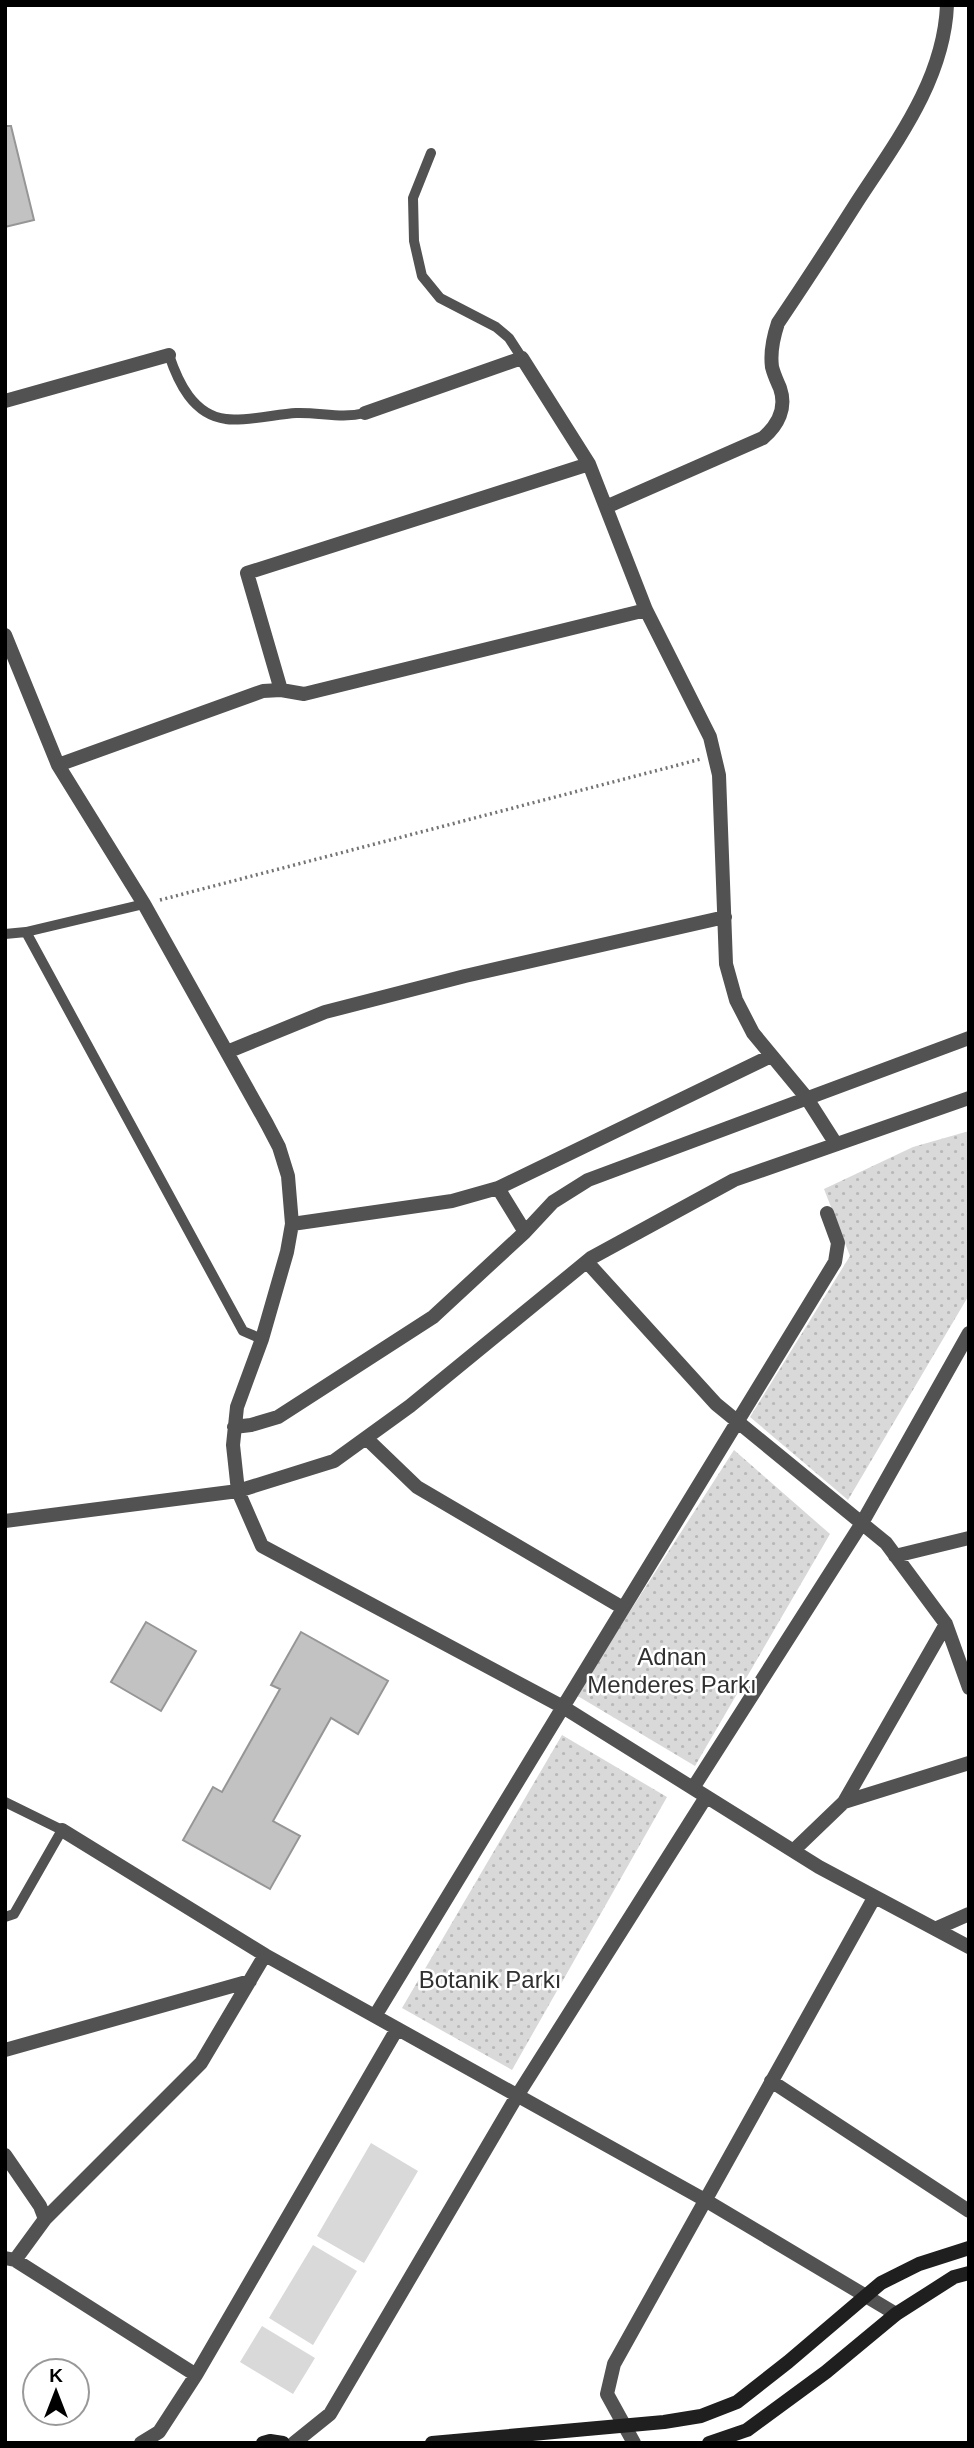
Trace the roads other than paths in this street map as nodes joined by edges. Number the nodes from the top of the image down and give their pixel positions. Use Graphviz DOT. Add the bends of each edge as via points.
graph roads {
  1 [pos="947,5"];
  2 [pos="431,153"];
  3 [pos="169,355"];
  4 [pos="522,358"];
  5 [pos="5,401"];
  6 [pos="365,413"];
  7 [pos="589,464"];
  8 [pos="606,507"];
  9 [pos="646,610"];
  10 [pos="5,635"];
  11 [pos="281,690"];
  12 [pos="58,765"];
  13 [pos="144,904"];
  14 [pos="725,917"];
  15 [pos="26,932"];
  16 [pos="5,934"];
  17 [pos="969,1038"];
  18 [pos="227,1052"];
  19 [pos="771,1056"];
  20 [pos="806,1097"];
  21 [pos="969,1098"];
  22 [pos="836,1144"];
  23 [pos="498,1188"];
  24 [pos="827,1213"];
  25 [pos="292,1224"];
  26 [pos="525,1232"];
  27 [pos="587,1262"];
  28 [pos="969,1333"];
  29 [pos="262,1339"];
  30 [pos="738,1422"];
  31 [pos="234,1427"];
  32 [pos="366,1438"];
  33 [pos="238,1491"];
  34 [pos="5,1521"];
  35 [pos="862,1523"];
  36 [pos="969,1538"];
  37 [pos="895,1556"];
  38 [pos="623,1608"];
  39 [pos="946,1624"];
  40 [pos="969,1688"];
  41 [pos="563,1707"];
  42 [pos="969,1763"];
  43 [pos="693,1788"];
  44 [pos="706,1797"];
  45 [pos="5,1802"];
  46 [pos="844,1802"];
  47 [pos="62,1830"];
  48 [pos="793,1851"];
  49 [pos="874,1898"];
  50 [pos="969,1914"];
  51 [pos="5,1917"];
  52 [pos="934,1929"];
  53 [pos="969,1947"];
  54 [pos="265,1955"];
  55 [pos="250,1981"];
  56 [pos="375,2016"];
  57 [pos="397,2029"];
  58 [pos="5,2050"];
  59 [pos="771,2081"];
  60 [pos="517,2096"];
  61 [pos="5,2155"];
  62 [pos="705,2200"];
  63 [pos="969,2211"];
  64 [pos="45,2219"];
  65 [pos="969,2248"];
  66 [pos="10,2259"];
  67 [pos="969,2273"];
  68 [pos="866,2295"];
  69 [pos="896,2314"];
  70 [pos="196,2375"];
  71 [pos="622,2424"];
  72 [pos="141,2443"];
  73 [pos="264,2443"];
  74 [pos="283,2443"];
  75 [pos="294,2443"];
  76 [pos="432,2443"];
  77 [pos="634,2443"];
  78 [pos="709,2443"];
  1 -- 8 [label="street" via="935,63 911,119 778,323 772,350 782,395 777,423 763,438"];
  2 -- 4 [label="lane" via="413,198 414,241 422,276 440,298 496,327"];
  3 -- 5 [label="street"];
  3 -- 6 [label="lane" via="191,400 227,420"];
  4 -- 6 [label="street"];
  4 -- 7 [label="street"];
  7 -- 8 [label="street"];
  7 -- 11 [label="street" via="247,573"];
  8 -- 9 [label="street"];
  9 -- 11 [label="street" via="304,694"];
  9 -- 14 [label="street" via="703,719 716,755"];
  10 -- 12 [label="street"];
  11 -- 12 [label="street" via="263,691"];
  12 -- 13 [label="street"];
  13 -- 15 [label="lane"];
  13 -- 18 [label="street"];
  14 -- 18 [label="street" via="325,1012"];
  14 -- 19 [label="street" via="726,964 733,991 744,1018"];
  15 -- 16 [label="lane"];
  15 -- 29 [label="lane" via="243,1331"];
  17 -- 20 [label="street"];
  18 -- 25 [label="street" via="279,1147 288,1176"];
  19 -- 20 [label="street"];
  19 -- 23 [label="street"];
  20 -- 22 [label="street"];
  20 -- 26 [label="street" via="588,1180 553,1202"];
  21 -- 22 [label="street"];
  22 -- 27 [label="street" via="734,1180"];
  23 -- 25 [label="street" via="452,1200"];
  23 -- 26 [label="street"];
  24 -- 30 [label="street" via="838,1243 835,1262"];
  25 -- 29 [label="street"];
  26 -- 31 [label="street" via="433,1317 278,1417"];
  27 -- 30 [label="street" via="716,1404"];
  27 -- 32 [label="street"];
  28 -- 35 [label="street"];
  29 -- 31 [label="street"];
  30 -- 35 [label="street"];
  30 -- 38 [label="street"];
  31 -- 33 [label="street"];
  32 -- 33 [label="street" via="334,1461"];
  32 -- 38 [label="street" via="417,1487"];
  33 -- 34 [label="street"];
  33 -- 41 [label="street" via="262,1546"];
  35 -- 37 [label="street"];
  35 -- 43 [label="street"];
  36 -- 37 [label="street"];
  37 -- 39 [label="street"];
  38 -- 41 [label="street"];
  39 -- 40 [label="street"];
  39 -- 46 [label="street"];
  41 -- 43 [label="street"];
  41 -- 56 [label="street"];
  42 -- 46 [label="street"];
  43 -- 44 [label="street"];
  44 -- 48 [label="street"];
  44 -- 60 [label="street"];
  45 -- 47 [label="lane"];
  46 -- 48 [label="street"];
  47 -- 51 [label="lane" via="14,1914"];
  47 -- 54 [label="street"];
  48 -- 49 [label="street"];
  49 -- 52 [label="street"];
  49 -- 59 [label="street"];
  50 -- 52 [label="street"];
  52 -- 53 [label="street"];
  54 -- 55 [label="street"];
  54 -- 56 [label="street"];
  55 -- 58 [label="street"];
  55 -- 64 [label="street" via="201,2063"];
  56 -- 57 [label="street"];
  57 -- 60 [label="street"];
  57 -- 70 [label="street"];
  59 -- 62 [label="street"];
  59 -- 63 [label="street"];
  60 -- 62 [label="street"];
  60 -- 75 [label="street" via="330,2414"];
  61 -- 64 [label="street"];
  62 -- 68 [label="street"];
  62 -- 71 [label="street" via="614,2364 607,2394"];
  64 -- 66 [label="street"];
  65 -- 68 [label="street" via="919,2264"];
  66 -- 70 [label="street"];
  67 -- 69 [label="street" via="954,2277"];
  68 -- 69 [label="street"];
  68 -- 71 [label="street" via="737,2402 701,2416"];
  69 -- 78 [label="street" via="747,2430"];
  70 -- 72 [label="street" via="159,2432"];
  71 -- 76 [label="street"];
  71 -- 77 [label="street"];
  73 -- 74 [label="street"];
}
